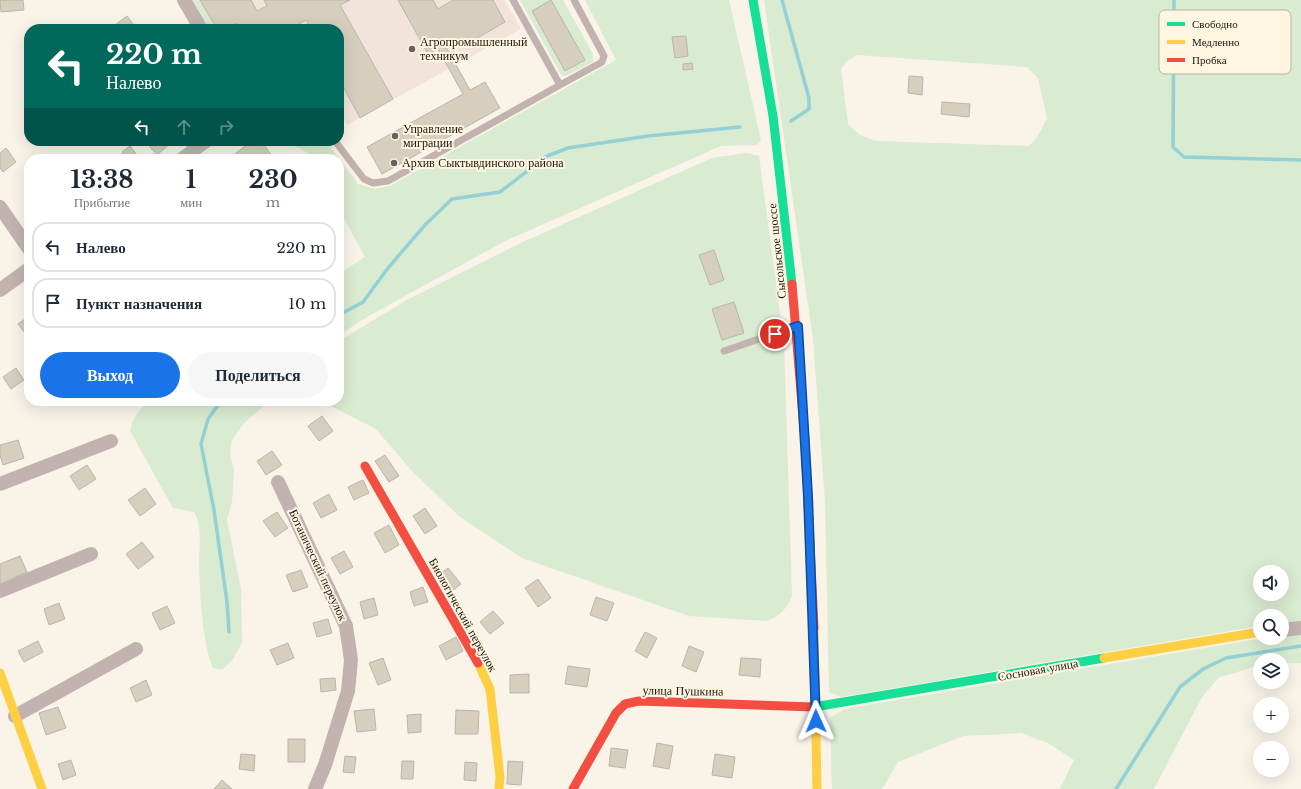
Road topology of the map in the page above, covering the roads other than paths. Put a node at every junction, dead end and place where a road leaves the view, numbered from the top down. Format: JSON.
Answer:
{"nodes":[{"id":1,"x":184,"y":0,"type":"edge"},
{"id":2,"x":513,"y":0,"type":"edge"},
{"id":3,"x":574,"y":0,"type":"edge"},
{"id":4,"x":753,"y":0,"type":"edge"},
{"id":5,"x":198,"y":24,"type":"edge"},
{"id":6,"x":560,"y":85,"type":"junction"},
{"id":7,"x":199,"y":146,"type":"edge"},
{"id":8,"x":339,"y":146,"type":"edge"},
{"id":9,"x":189,"y":154,"type":"edge"},
{"id":10,"x":0,"y":207,"type":"edge"},
{"id":11,"x":24,"y":242,"type":"edge"},
{"id":12,"x":24,"y":273,"type":"edge"},
{"id":13,"x":0,"y":290,"type":"edge"},
{"id":14,"x":798,"y":326,"type":"junction"},
{"id":15,"x":724,"y":351,"type":"dead end"},
{"id":16,"x":111,"y":441,"type":"dead end"},
{"id":17,"x":365,"y":466,"type":"dead end"},
{"id":18,"x":278,"y":482,"type":"dead end"},
{"id":19,"x":0,"y":484,"type":"edge"},
{"id":20,"x":91,"y":554,"type":"dead end"},
{"id":21,"x":0,"y":591,"type":"edge"},
{"id":22,"x":1301,"y":628,"type":"edge"},
{"id":23,"x":1289,"y":629,"type":"edge"},
{"id":24,"x":1253,"y":633,"type":"edge"},
{"id":25,"x":136,"y":649,"type":"dead end"},
{"id":26,"x":0,"y":674,"type":"edge"},
{"id":27,"x":816,"y":707,"type":"junction"},
{"id":28,"x":15,"y":716,"type":"junction"},
{"id":29,"x":42,"y":789,"type":"edge"},
{"id":30,"x":315,"y":789,"type":"edge"},
{"id":31,"x":499,"y":789,"type":"edge"},
{"id":32,"x":573,"y":789,"type":"edge"},
{"id":33,"x":817,"y":789,"type":"edge"}],
"edges":[{"from":1,"to":5,"type":"street"},
{"from":2,"to":6,"type":"lane"},
{"from":3,"to":6,"type":"lane"},
{"from":4,"to":14,"type":"main road","name":"Сысольское шоссе"},
{"from":6,"to":8,"type":"lane"},
{"from":7,"to":9,"type":"street"},
{"from":10,"to":11,"type":"street"},
{"from":12,"to":13,"type":"street"},
{"from":14,"to":15,"type":"lane"},
{"from":14,"to":27,"type":"main road","name":"Сысольское шоссе"},
{"from":16,"to":19,"type":"street"},
{"from":17,"to":31,"type":"main road","name":"Биологический переулок"},
{"from":18,"to":30,"type":"street","name":"Ботанический переулок"},
{"from":20,"to":21,"type":"street"},
{"from":22,"to":23,"type":"street"},
{"from":24,"to":27,"type":"main road","name":"Сосновая улица"},
{"from":25,"to":28,"type":"street"},
{"from":26,"to":28,"type":"main road"},
{"from":27,"to":32,"type":"main road","name":"улица Пушкина"},
{"from":27,"to":33,"type":"main road","name":"Сысольское шоссе"},
{"from":28,"to":29,"type":"main road"}]}
